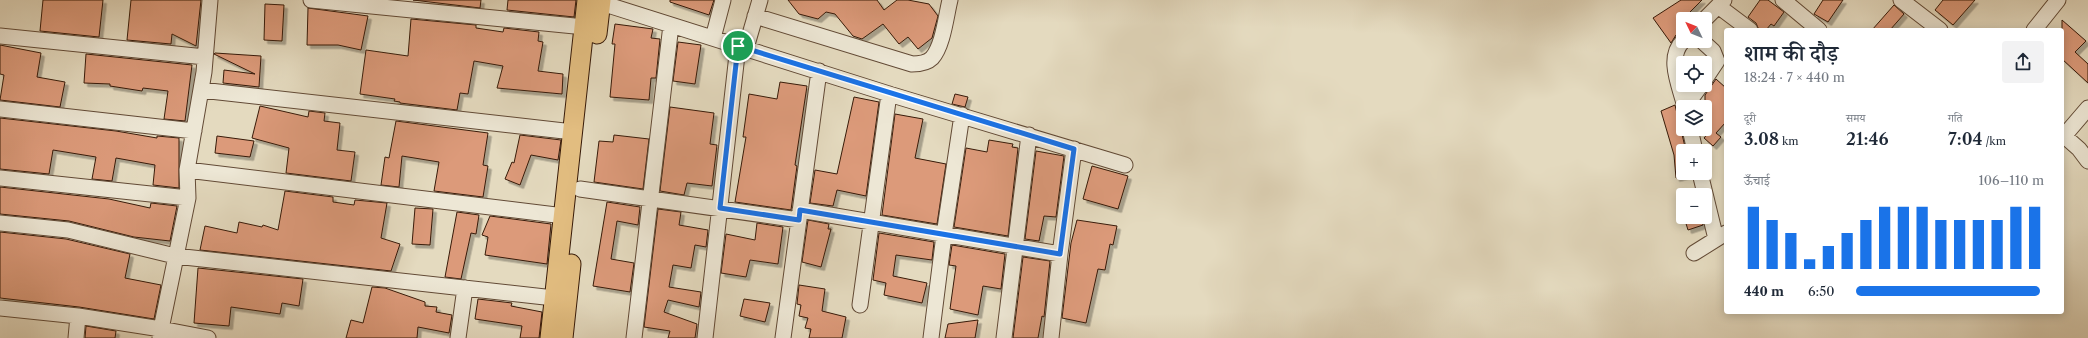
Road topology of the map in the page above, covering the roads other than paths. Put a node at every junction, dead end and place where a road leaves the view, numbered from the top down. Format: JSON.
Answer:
{"nodes":[{"id":1,"x":210,"y":0,"type":"edge"},
{"id":2,"x":311,"y":0,"type":"edge"},
{"id":3,"x":723,"y":0,"type":"edge"},
{"id":4,"x":760,"y":0,"type":"edge"},
{"id":5,"x":950,"y":0,"type":"edge"},
{"id":6,"x":1783,"y":0,"type":"edge"},
{"id":7,"x":1901,"y":0,"type":"edge"},
{"id":8,"x":2058,"y":0,"type":"edge"},
{"id":9,"x":595,"y":1,"type":"edge"},
{"id":10,"x":1721,"y":3,"type":"edge"},
{"id":11,"x":1712,"y":12,"type":"edge"},
{"id":12,"x":755,"y":16,"type":"junction"},
{"id":13,"x":671,"y":25,"type":"junction"},
{"id":14,"x":585,"y":27,"type":"junction"},
{"id":15,"x":1748,"y":28,"type":"edge"},
{"id":16,"x":1817,"y":28,"type":"edge"},
{"id":17,"x":1937,"y":28,"type":"edge"},
{"id":18,"x":2036,"y":28,"type":"edge"},
{"id":19,"x":0,"y":36,"type":"edge"},
{"id":20,"x":713,"y":38,"type":"junction"},
{"id":21,"x":742,"y":47,"type":"junction"},
{"id":22,"x":1678,"y":48,"type":"edge"},
{"id":23,"x":1710,"y":48,"type":"edge"},
{"id":24,"x":205,"y":57,"type":"junction"},
{"id":25,"x":1712,"y":68,"type":"edge"},
{"id":26,"x":819,"y":70,"type":"junction"},
{"id":27,"x":200,"y":90,"type":"junction"},
{"id":28,"x":889,"y":94,"type":"junction"},
{"id":29,"x":1683,"y":100,"type":"edge"},
{"id":30,"x":2088,"y":108,"type":"edge"},
{"id":31,"x":0,"y":109,"type":"edge"},
{"id":32,"x":962,"y":115,"type":"junction"},
{"id":33,"x":194,"y":130,"type":"junction"},
{"id":34,"x":573,"y":132,"type":"junction"},
{"id":35,"x":2064,"y":134,"type":"edge"},
{"id":36,"x":1029,"y":136,"type":"junction"},
{"id":37,"x":2064,"y":136,"type":"edge"},
{"id":38,"x":1074,"y":149,"type":"junction"},
{"id":39,"x":2088,"y":161,"type":"edge"},
{"id":40,"x":1125,"y":165,"type":"dead end"},
{"id":41,"x":187,"y":170,"type":"junction"},
{"id":42,"x":0,"y":178,"type":"edge"},
{"id":43,"x":1702,"y":180,"type":"edge"},
{"id":44,"x":580,"y":189,"type":"junction"},
{"id":45,"x":188,"y":198,"type":"junction"},
{"id":46,"x":650,"y":199,"type":"junction"},
{"id":47,"x":720,"y":208,"type":"junction"},
{"id":48,"x":799,"y":215,"type":"junction"},
{"id":49,"x":564,"y":216,"type":"junction"},
{"id":50,"x":870,"y":222,"type":"junction"},
{"id":51,"x":0,"y":223,"type":"edge"},
{"id":52,"x":944,"y":235,"type":"junction"},
{"id":53,"x":1721,"y":236,"type":"edge"},
{"id":54,"x":1014,"y":246,"type":"junction"},
{"id":55,"x":1694,"y":253,"type":"dead end"},
{"id":56,"x":1060,"y":254,"type":"junction"},
{"id":57,"x":175,"y":256,"type":"junction"},
{"id":58,"x":465,"y":288,"type":"junction"},
{"id":59,"x":554,"y":298,"type":"junction"},
{"id":60,"x":860,"y":305,"type":"dead end"},
{"id":61,"x":0,"y":308,"type":"edge"},
{"id":62,"x":78,"y":316,"type":"junction"},
{"id":63,"x":161,"y":333,"type":"edge"},
{"id":64,"x":76,"y":338,"type":"edge"},
{"id":65,"x":208,"y":338,"type":"edge"},
{"id":66,"x":458,"y":338,"type":"edge"},
{"id":67,"x":550,"y":338,"type":"edge"},
{"id":68,"x":563,"y":338,"type":"edge"},
{"id":69,"x":634,"y":338,"type":"edge"},
{"id":70,"x":705,"y":338,"type":"edge"},
{"id":71,"x":783,"y":338,"type":"edge"},
{"id":72,"x":931,"y":338,"type":"edge"},
{"id":73,"x":1004,"y":338,"type":"edge"},
{"id":74,"x":1051,"y":338,"type":"edge"}],
"edges":[{"from":1,"to":24,"type":"street"},
{"from":2,"to":14,"type":"street"},
{"from":3,"to":20,"type":"street"},
{"from":4,"to":12,"type":"street"},
{"from":5,"to":12,"type":"street"},
{"from":6,"to":16,"type":"street"},
{"from":7,"to":17,"type":"street"},
{"from":8,"to":18,"type":"street"},
{"from":9,"to":13,"type":"street"},
{"from":9,"to":14,"type":"main road"},
{"from":9,"to":44,"type":"main road"},
{"from":10,"to":11,"type":"street"},
{"from":10,"to":15,"type":"street"},
{"from":12,"to":21,"type":"street"},
{"from":13,"to":20,"type":"street"},
{"from":13,"to":46,"type":"street"},
{"from":14,"to":34,"type":"main road"},
{"from":19,"to":24,"type":"street"},
{"from":20,"to":21,"type":"street"},
{"from":21,"to":26,"type":"street"},
{"from":21,"to":47,"type":"street"},
{"from":22,"to":29,"type":"street"},
{"from":23,"to":25,"type":"street"},
{"from":24,"to":27,"type":"street"},
{"from":26,"to":28,"type":"street"},
{"from":26,"to":48,"type":"street"},
{"from":27,"to":33,"type":"street"},
{"from":27,"to":34,"type":"street"},
{"from":28,"to":32,"type":"street"},
{"from":28,"to":50,"type":"street"},
{"from":30,"to":35,"type":"street"},
{"from":31,"to":33,"type":"street"},
{"from":32,"to":36,"type":"street"},
{"from":32,"to":52,"type":"street"},
{"from":33,"to":41,"type":"street"},
{"from":34,"to":49,"type":"main road"},
{"from":36,"to":38,"type":"street"},
{"from":36,"to":54,"type":"street"},
{"from":37,"to":39,"type":"street"},
{"from":38,"to":40,"type":"street"},
{"from":38,"to":56,"type":"street"},
{"from":41,"to":45,"type":"street"},
{"from":41,"to":49,"type":"street"},
{"from":42,"to":45,"type":"street"},
{"from":43,"to":53,"type":"street"},
{"from":44,"to":46,"type":"street"},
{"from":44,"to":68,"type":"main road"},
{"from":45,"to":57,"type":"street"},
{"from":46,"to":47,"type":"street"},
{"from":46,"to":69,"type":"street"},
{"from":47,"to":48,"type":"street"},
{"from":47,"to":70,"type":"street"},
{"from":48,"to":50,"type":"street"},
{"from":48,"to":71,"type":"street"},
{"from":49,"to":59,"type":"main road"},
{"from":50,"to":52,"type":"street"},
{"from":50,"to":60,"type":"street"},
{"from":51,"to":57,"type":"street"},
{"from":52,"to":54,"type":"street"},
{"from":52,"to":72,"type":"street"},
{"from":53,"to":55,"type":"street"},
{"from":54,"to":56,"type":"street"},
{"from":54,"to":73,"type":"street"},
{"from":56,"to":74,"type":"street"},
{"from":57,"to":58,"type":"street"},
{"from":57,"to":63,"type":"street"},
{"from":58,"to":59,"type":"street"},
{"from":58,"to":66,"type":"street"},
{"from":59,"to":67,"type":"main road"},
{"from":61,"to":62,"type":"street"},
{"from":62,"to":63,"type":"street"},
{"from":62,"to":64,"type":"street"},
{"from":63,"to":65,"type":"street"}]}
